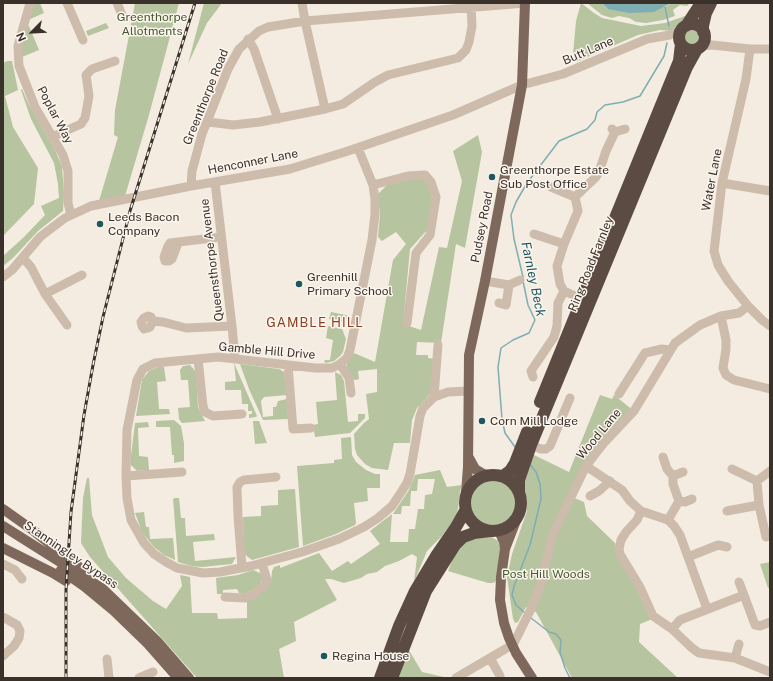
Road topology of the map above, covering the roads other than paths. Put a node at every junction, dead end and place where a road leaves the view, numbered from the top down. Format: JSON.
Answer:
{"nodes":[{"id":1,"x":30,"y":3,"type":"edge"},
{"id":2,"x":67,"y":3,"type":"edge"},
{"id":3,"x":117,"y":3,"type":"edge"},
{"id":4,"x":302,"y":3,"type":"edge"},
{"id":5,"x":525,"y":3,"type":"edge"},
{"id":6,"x":701,"y":3,"type":"edge"},
{"id":7,"x":711,"y":3,"type":"edge"},
{"id":8,"x":471,"y":7,"type":"junction"},
{"id":9,"x":122,"y":15,"type":"dead end"},
{"id":10,"x":304,"y":20,"type":"junction"},
{"id":11,"x":682,"y":36,"type":"junction"},
{"id":12,"x":248,"y":39,"type":"junction"},
{"id":13,"x":83,"y":40,"type":"dead end"},
{"id":14,"x":703,"y":42,"type":"junction"},
{"id":15,"x":770,"y":49,"type":"edge"},
{"id":16,"x":750,"y":50,"type":"junction"},
{"id":17,"x":115,"y":61,"type":"dead end"},
{"id":18,"x":522,"y":85,"type":"junction"},
{"id":19,"x":325,"y":109,"type":"junction"},
{"id":20,"x":278,"y":120,"type":"junction"},
{"id":21,"x":208,"y":122,"type":"junction"},
{"id":22,"x":625,"y":129,"type":"dead end"},
{"id":23,"x":52,"y":137,"type":"junction"},
{"id":24,"x":358,"y":148,"type":"junction"},
{"id":25,"x":215,"y":182,"type":"junction"},
{"id":26,"x":722,"y":183,"type":"junction"},
{"id":27,"x":373,"y":185,"type":"junction"},
{"id":28,"x":191,"y":186,"type":"junction"},
{"id":29,"x":551,"y":187,"type":"dead end"},
{"id":30,"x":770,"y":191,"type":"edge"},
{"id":31,"x":575,"y":197,"type":"junction"},
{"id":32,"x":71,"y":215,"type":"junction"},
{"id":33,"x":534,"y":234,"type":"dead end"},
{"id":34,"x":221,"y":237,"type":"junction"},
{"id":35,"x":176,"y":243,"type":"dead end"},
{"id":36,"x":564,"y":244,"type":"junction"},
{"id":37,"x":23,"y":258,"type":"junction"},
{"id":38,"x":82,"y":275,"type":"dead end"},
{"id":39,"x":3,"y":277,"type":"edge"},
{"id":40,"x":520,"y":280,"type":"dead end"},
{"id":41,"x":485,"y":281,"type":"junction"},
{"id":42,"x":509,"y":285,"type":"junction"},
{"id":43,"x":564,"y":291,"type":"junction"},
{"id":44,"x":45,"y":294,"type":"junction"},
{"id":45,"x":582,"y":299,"type":"junction"},
{"id":46,"x":506,"y":305,"type":"dead end"},
{"id":47,"x":748,"y":306,"type":"junction"},
{"id":48,"x":721,"y":316,"type":"junction"},
{"id":49,"x":152,"y":321,"type":"dead end"},
{"id":50,"x":407,"y":323,"type":"dead end"},
{"id":51,"x":67,"y":325,"type":"dead end"},
{"id":52,"x":232,"y":326,"type":"junction"},
{"id":53,"x":770,"y":326,"type":"edge"},
{"id":54,"x":438,"y":345,"type":"dead end"},
{"id":55,"x":670,"y":350,"type":"junction"},
{"id":56,"x":234,"y":358,"type":"junction"},
{"id":57,"x":198,"y":359,"type":"junction"},
{"id":58,"x":340,"y":364,"type":"junction"},
{"id":59,"x":288,"y":365,"type":"junction"},
{"id":60,"x":529,"y":372,"type":"dead end"},
{"id":61,"x":770,"y":389,"type":"edge"},
{"id":62,"x":468,"y":391,"type":"junction"},
{"id":63,"x":351,"y":393,"type":"dead end"},
{"id":64,"x":619,"y":394,"type":"dead end"},
{"id":65,"x":434,"y":397,"type":"junction"},
{"id":66,"x":570,"y":398,"type":"dead end"},
{"id":67,"x":242,"y":414,"type":"dead end"},
{"id":68,"x":311,"y":428,"type":"dead end"},
{"id":69,"x":533,"y":430,"type":"junction"},
{"id":70,"x":527,"y":448,"type":"junction"},
{"id":71,"x":468,"y":456,"type":"junction"},
{"id":72,"x":663,"y":457,"type":"dead end"},
{"id":73,"x":586,"y":466,"type":"junction"},
{"id":74,"x":518,"y":467,"type":"junction"},
{"id":75,"x":732,"y":469,"type":"dead end"},
{"id":76,"x":770,"y":471,"type":"edge"},
{"id":77,"x":182,"y":472,"type":"dead end"},
{"id":78,"x":683,"y":472,"type":"dead end"},
{"id":79,"x":126,"y":476,"type":"junction"},
{"id":80,"x":276,"y":476,"type":"dead end"},
{"id":81,"x":487,"y":476,"type":"junction"},
{"id":82,"x":503,"y":476,"type":"junction"},
{"id":83,"x":673,"y":476,"type":"junction"},
{"id":84,"x":610,"y":481,"type":"junction"},
{"id":85,"x":757,"y":482,"type":"junction"},
{"id":86,"x":466,"y":493,"type":"junction"},
{"id":87,"x":519,"y":493,"type":"junction"},
{"id":88,"x":590,"y":496,"type":"dead end"},
{"id":89,"x":692,"y":499,"type":"dead end"},
{"id":90,"x":679,"y":501,"type":"junction"},
{"id":91,"x":759,"y":505,"type":"junction"},
{"id":92,"x":3,"y":509,"type":"edge"},
{"id":93,"x":465,"y":511,"type":"junction"},
{"id":94,"x":640,"y":511,"type":"junction"},
{"id":95,"x":727,"y":511,"type":"dead end"},
{"id":96,"x":517,"y":518,"type":"junction"},
{"id":97,"x":668,"y":520,"type":"junction"},
{"id":98,"x":3,"y":526,"type":"edge"},
{"id":99,"x":494,"y":531,"type":"junction"},
{"id":100,"x":3,"y":534,"type":"edge"},
{"id":101,"x":765,"y":538,"type":"edge"},
{"id":102,"x":720,"y":544,"type":"dead end"},
{"id":103,"x":3,"y":548,"type":"edge"},
{"id":104,"x":505,"y":549,"type":"junction"},
{"id":105,"x":688,"y":557,"type":"junction"},
{"id":106,"x":262,"y":563,"type":"junction"},
{"id":107,"x":3,"y":564,"type":"edge"},
{"id":108,"x":242,"y":567,"type":"junction"},
{"id":109,"x":22,"y":579,"type":"dead end"},
{"id":110,"x":739,"y":582,"type":"dead end"},
{"id":111,"x":103,"y":589,"type":"junction"},
{"id":112,"x":744,"y":595,"type":"junction"},
{"id":113,"x":225,"y":597,"type":"dead end"},
{"id":114,"x":707,"y":609,"type":"junction"},
{"id":115,"x":114,"y":611,"type":"junction"},
{"id":116,"x":3,"y":617,"type":"edge"},
{"id":117,"x":524,"y":621,"type":"junction"},
{"id":118,"x":770,"y":622,"type":"edge"},
{"id":119,"x":504,"y":623,"type":"junction"},
{"id":120,"x":672,"y":629,"type":"junction"},
{"id":121,"x":739,"y":644,"type":"dead end"},
{"id":122,"x":512,"y":645,"type":"junction"},
{"id":123,"x":3,"y":656,"type":"edge"},
{"id":124,"x":490,"y":658,"type":"junction"},
{"id":125,"x":735,"y":658,"type":"junction"},
{"id":126,"x":107,"y":659,"type":"dead end"},
{"id":127,"x":153,"y":672,"type":"dead end"},
{"id":128,"x":770,"y":672,"type":"edge"},
{"id":129,"x":500,"y":676,"type":"dead end"},
{"id":130,"x":109,"y":678,"type":"edge"},
{"id":131,"x":140,"y":678,"type":"edge"},
{"id":132,"x":178,"y":678,"type":"edge"},
{"id":133,"x":189,"y":678,"type":"edge"},
{"id":134,"x":380,"y":678,"type":"edge"},
{"id":135,"x":392,"y":678,"type":"edge"},
{"id":136,"x":456,"y":678,"type":"edge"},
{"id":137,"x":532,"y":678,"type":"edge"}],
"edges":[{"from":1,"to":23,"type":"street","name":"Poplar Way"},
{"from":2,"to":13,"type":"street"},
{"from":3,"to":9,"type":"street"},
{"from":4,"to":10,"type":"street"},
{"from":5,"to":8,"type":"street","name":"Greenthorpe Road"},
{"from":5,"to":18,"type":"main road","name":"Pudsey Road"},
{"from":6,"to":11,"type":"highway","name":"Ring Road Farnley"},
{"from":7,"to":14,"type":"highway","name":"Ring Road Farnley"},
{"from":8,"to":10,"type":"street","name":"Greenthorpe Road"},
{"from":8,"to":19,"type":"street"},
{"from":10,"to":12,"type":"street","name":"Greenthorpe Road"},
{"from":10,"to":19,"type":"street"},
{"from":11,"to":14,"type":"highway"},
{"from":11,"to":14,"type":"highway"},
{"from":11,"to":18,"type":"street","name":"Butt Lane"},
{"from":11,"to":45,"type":"highway","name":"Ring Road Farnley"},
{"from":12,"to":20,"type":"street"},
{"from":12,"to":21,"type":"street","name":"Greenthorpe Road"},
{"from":14,"to":16,"type":"street"},
{"from":14,"to":69,"type":"highway","name":"Ring Road Farnley"},
{"from":15,"to":16,"type":"street"},
{"from":16,"to":26,"type":"street","name":"Water Lane"},
{"from":17,"to":23,"type":"street"},
{"from":18,"to":24,"type":"street","name":"Henconner Lane"},
{"from":18,"to":41,"type":"main road","name":"Pudsey Road"},
{"from":19,"to":20,"type":"street"},
{"from":20,"to":21,"type":"street"},
{"from":21,"to":28,"type":"street","name":"Greenthorpe Road"},
{"from":22,"to":31,"type":"street"},
{"from":23,"to":32,"type":"street","name":"Poplar Way"},
{"from":24,"to":25,"type":"street","name":"Henconner Lane"},
{"from":24,"to":27,"type":"street"},
{"from":25,"to":28,"type":"street","name":"Henconner Lane"},
{"from":25,"to":34,"type":"street","name":"Queensthorpe Avenue"},
{"from":26,"to":30,"type":"street"},
{"from":26,"to":47,"type":"street","name":"Water Lane"},
{"from":27,"to":50,"type":"street"},
{"from":27,"to":58,"type":"street"},
{"from":28,"to":32,"type":"street","name":"Henconner Lane"},
{"from":29,"to":31,"type":"street"},
{"from":31,"to":36,"type":"street"},
{"from":32,"to":37,"type":"street","name":"Henconner Lane"},
{"from":33,"to":36,"type":"street"},
{"from":34,"to":35,"type":"street"},
{"from":34,"to":52,"type":"street","name":"Queensthorpe Avenue"},
{"from":36,"to":43,"type":"street"},
{"from":37,"to":39,"type":"street","name":"Henconner Lane"},
{"from":37,"to":44,"type":"street"},
{"from":38,"to":44,"type":"street"},
{"from":40,"to":42,"type":"street"},
{"from":41,"to":42,"type":"street"},
{"from":41,"to":62,"type":"main road","name":"Pudsey Road"},
{"from":42,"to":46,"type":"street"},
{"from":43,"to":45,"type":"street"},
{"from":43,"to":60,"type":"street"},
{"from":44,"to":51,"type":"street"},
{"from":45,"to":69,"type":"highway","name":"Ring Road Farnley"},
{"from":47,"to":48,"type":"street","name":"Wood Lane"},
{"from":47,"to":53,"type":"street","name":"Water Lane"},
{"from":48,"to":55,"type":"street","name":"Wood Lane"},
{"from":48,"to":61,"type":"street"},
{"from":49,"to":52,"type":"street"},
{"from":52,"to":56,"type":"street","name":"Queensthorpe Avenue"},
{"from":54,"to":65,"type":"street"},
{"from":55,"to":64,"type":"street"},
{"from":55,"to":73,"type":"street","name":"Wood Lane"},
{"from":56,"to":57,"type":"street","name":"Gamble Hill Drive"},
{"from":56,"to":59,"type":"street","name":"Gamble Hill Drive"},
{"from":57,"to":67,"type":"street"},
{"from":57,"to":79,"type":"street","name":"Gamble Hill Drive"},
{"from":58,"to":59,"type":"street","name":"Gamble Hill Drive"},
{"from":58,"to":63,"type":"street"},
{"from":59,"to":68,"type":"street"},
{"from":62,"to":65,"type":"street"},
{"from":62,"to":71,"type":"main road","name":"Pudsey Road"},
{"from":65,"to":106,"type":"street","name":"Gamble Hill Drive"},
{"from":66,"to":70,"type":"street"},
{"from":69,"to":70,"type":"highway","name":"Ring Road Farnley"},
{"from":70,"to":74,"type":"highway","name":"Ring Road Farnley"},
{"from":71,"to":81,"type":"main road"},
{"from":71,"to":86,"type":"main road","name":"Pudsey Road"},
{"from":72,"to":83,"type":"street"},
{"from":73,"to":84,"type":"street"},
{"from":73,"to":117,"type":"street","name":"Wood Lane"},
{"from":74,"to":82,"type":"highway","name":"Ring Road Farnley"},
{"from":74,"to":87,"type":"highway","name":"Ring Road Farnley"},
{"from":75,"to":85,"type":"street"},
{"from":76,"to":85,"type":"street"},
{"from":77,"to":79,"type":"street"},
{"from":78,"to":83,"type":"street"},
{"from":79,"to":108,"type":"street","name":"Gamble Hill Drive"},
{"from":80,"to":108,"type":"street"},
{"from":81,"to":82,"type":"highway"},
{"from":81,"to":86,"type":"highway"},
{"from":82,"to":87,"type":"highway"},
{"from":83,"to":90,"type":"street"},
{"from":84,"to":88,"type":"street"},
{"from":84,"to":94,"type":"street"},
{"from":85,"to":91,"type":"street"},
{"from":86,"to":93,"type":"highway"},
{"from":87,"to":96,"type":"highway"},
{"from":89,"to":90,"type":"street"},
{"from":90,"to":97,"type":"street"},
{"from":91,"to":95,"type":"street"},
{"from":91,"to":101,"type":"street"},
{"from":92,"to":111,"type":"main road"},
{"from":93,"to":99,"type":"highway"},
{"from":93,"to":134,"type":"highway"},
{"from":94,"to":97,"type":"street"},
{"from":94,"to":120,"type":"street"},
{"from":96,"to":99,"type":"highway"},
{"from":96,"to":104,"type":"main road"},
{"from":97,"to":105,"type":"street"},
{"from":98,"to":111,"type":"main road","name":"Stanningley Bypass"},
{"from":99,"to":104,"type":"main road"},
{"from":99,"to":135,"type":"highway"},
{"from":100,"to":115,"type":"main road","name":"Stanningley Bypass"},
{"from":102,"to":105,"type":"street"},
{"from":103,"to":115,"type":"main road"},
{"from":104,"to":119,"type":"main road"},
{"from":105,"to":114,"type":"street"},
{"from":106,"to":108,"type":"street","name":"Gamble Hill Drive"},
{"from":106,"to":113,"type":"street"},
{"from":107,"to":109,"type":"street"},
{"from":110,"to":112,"type":"street"},
{"from":111,"to":133,"type":"main road","name":"Stanningley Bypass"},
{"from":112,"to":114,"type":"street"},
{"from":112,"to":118,"type":"street"},
{"from":114,"to":120,"type":"street"},
{"from":115,"to":132,"type":"main road","name":"Stanningley Bypass"},
{"from":116,"to":123,"type":"street"},
{"from":117,"to":119,"type":"street"},
{"from":117,"to":122,"type":"street","name":"Wood Lane"},
{"from":119,"to":122,"type":"main road"},
{"from":120,"to":125,"type":"street"},
{"from":121,"to":125,"type":"street"},
{"from":122,"to":124,"type":"street"},
{"from":122,"to":137,"type":"main road"},
{"from":124,"to":129,"type":"street"},
{"from":124,"to":136,"type":"street"},
{"from":125,"to":128,"type":"street"},
{"from":126,"to":130,"type":"street"},
{"from":127,"to":131,"type":"street"}]}
